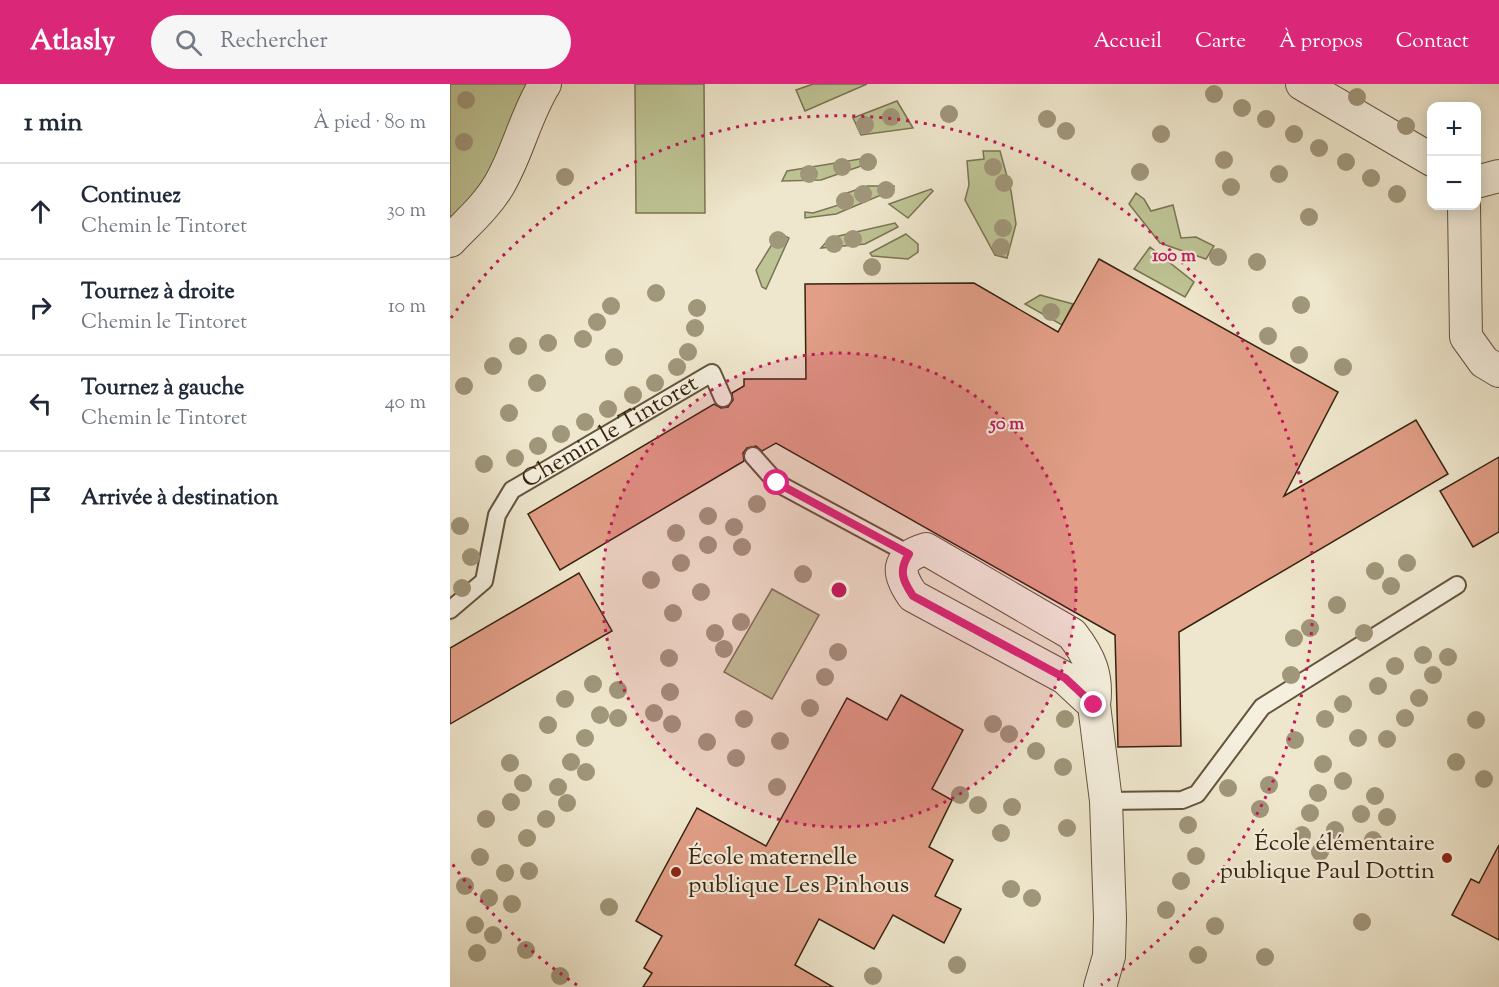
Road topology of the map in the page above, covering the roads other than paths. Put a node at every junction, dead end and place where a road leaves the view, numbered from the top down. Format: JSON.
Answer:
{"nodes":[{"id":1,"x":545,"y":84,"type":"edge"},
{"id":2,"x":1302,"y":84,"type":"edge"},
{"id":3,"x":1427,"y":158,"type":"edge"},
{"id":4,"x":1499,"y":176,"type":"edge"},
{"id":5,"x":1481,"y":181,"type":"edge"},
{"id":6,"x":1464,"y":210,"type":"edge"},
{"id":7,"x":450,"y":241,"type":"edge"},
{"id":8,"x":1499,"y":371,"type":"edge"},
{"id":9,"x":723,"y":398,"type":"dead end"},
{"id":10,"x":753,"y":456,"type":"dead end"},
{"id":11,"x":909,"y":554,"type":"junction"},
{"id":12,"x":1457,"y":585,"type":"dead end"},
{"id":13,"x":450,"y":610,"type":"edge"},
{"id":14,"x":1094,"y":705,"type":"junction"},
{"id":15,"x":1106,"y":801,"type":"junction"},
{"id":16,"x":1100,"y":987,"type":"edge"}],
"edges":[{"from":1,"to":7,"type":"street"},
{"from":2,"to":3,"type":"street"},
{"from":4,"to":5,"type":"street"},
{"from":6,"to":8,"type":"street"},
{"from":9,"to":13,"type":"lane","name":"Chemin le Tintoret"},
{"from":10,"to":11,"type":"lane"},
{"from":11,"to":14,"type":"street"},
{"from":11,"to":14,"type":"street"},
{"from":12,"to":15,"type":"lane"},
{"from":14,"to":15,"type":"street"},
{"from":15,"to":16,"type":"street"}]}
